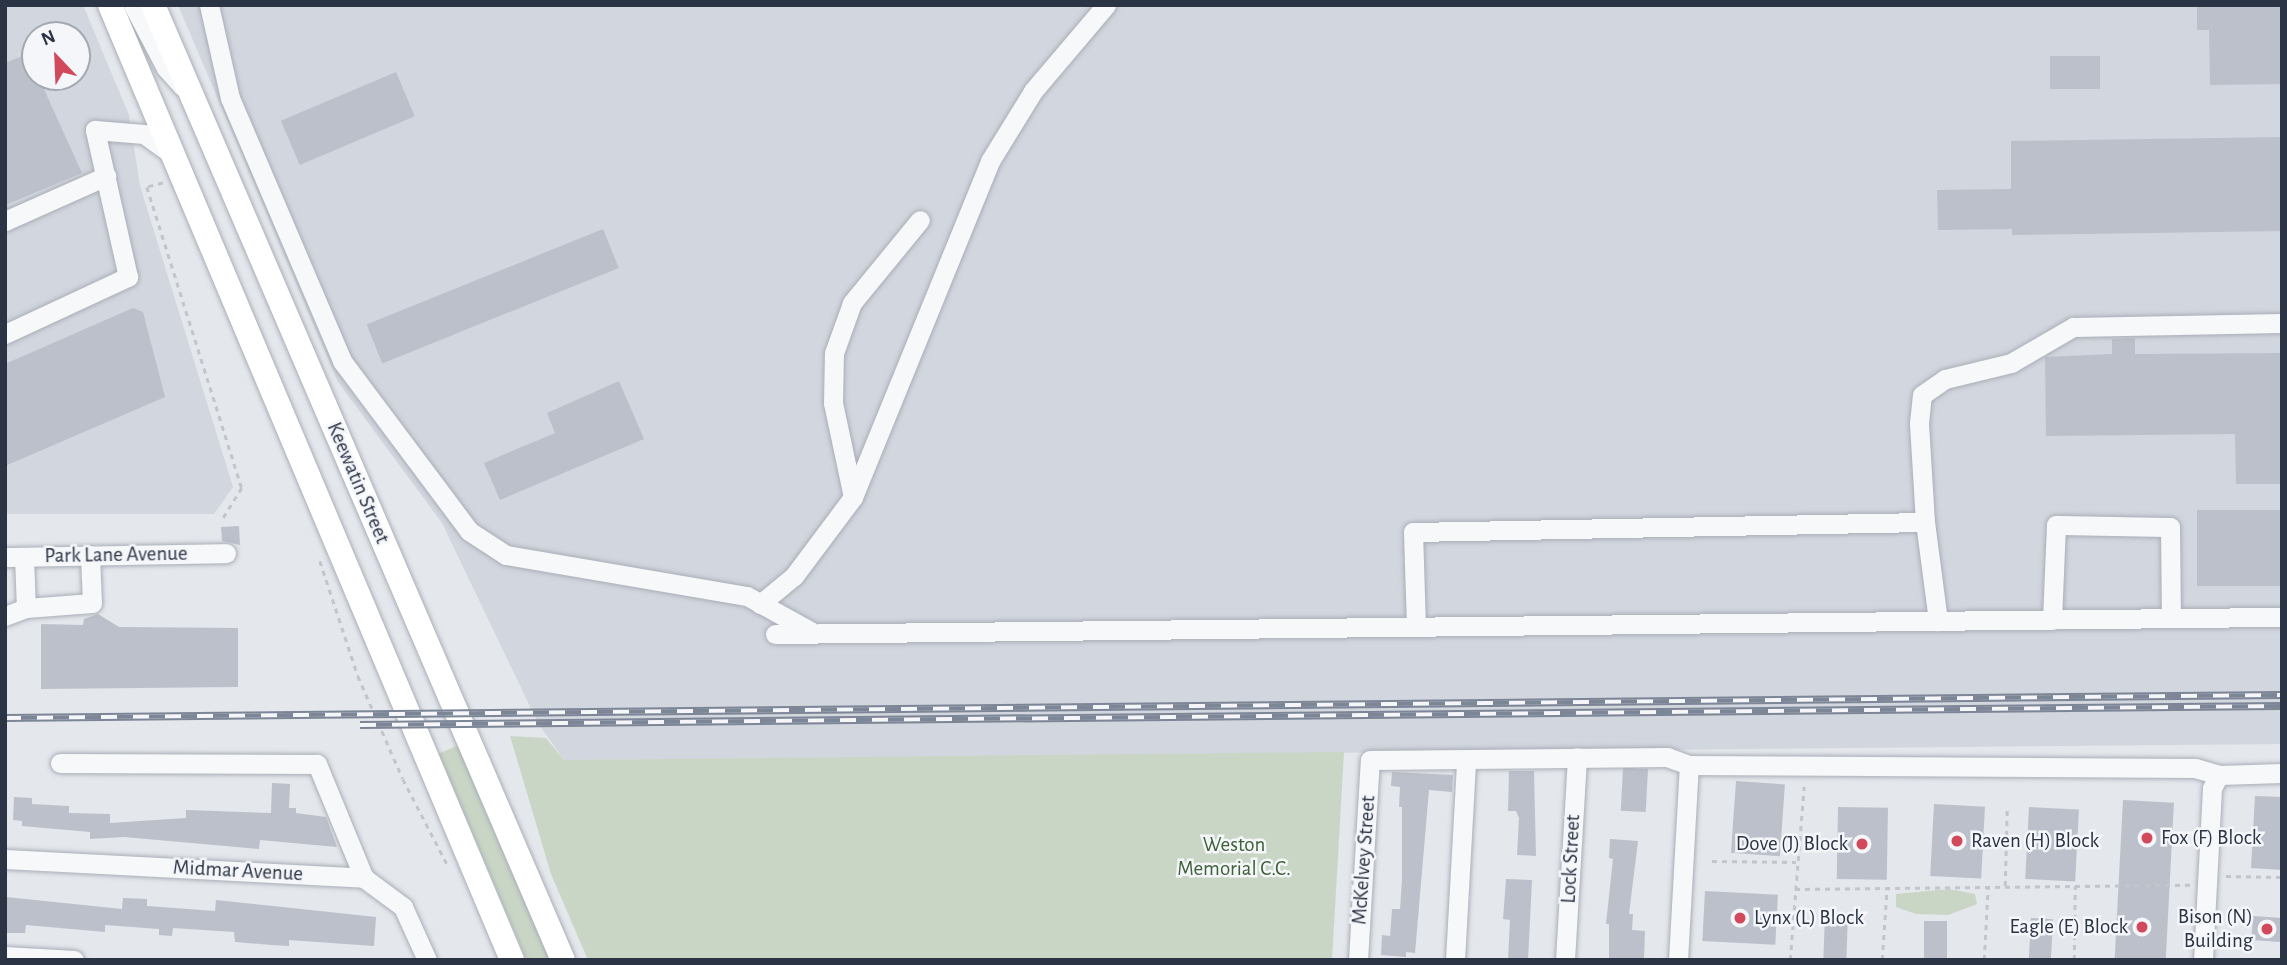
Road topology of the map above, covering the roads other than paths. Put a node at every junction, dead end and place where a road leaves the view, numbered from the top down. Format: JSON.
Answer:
{"nodes":[{"id":1,"x":110,"y":5,"type":"edge"},
{"id":2,"x":133,"y":5,"type":"edge"},
{"id":3,"x":153,"y":5,"type":"edge"},
{"id":4,"x":209,"y":5,"type":"edge"},
{"id":5,"x":1105,"y":5,"type":"edge"},
{"id":6,"x":195,"y":102,"type":"junction"},
{"id":7,"x":173,"y":155,"type":"junction"},
{"id":8,"x":106,"y":176,"type":"junction"},
{"id":9,"x":920,"y":220,"type":"dead end"},
{"id":10,"x":5,"y":221,"type":"edge"},
{"id":11,"x":2282,"y":323,"type":"edge"},
{"id":12,"x":5,"y":334,"type":"edge"},
{"id":13,"x":853,"y":497,"type":"junction"},
{"id":14,"x":1925,"y":522,"type":"junction"},
{"id":15,"x":226,"y":553,"type":"dead end"},
{"id":16,"x":90,"y":555,"type":"junction"},
{"id":17,"x":15,"y":557,"type":"edge"},
{"id":18,"x":760,"y":604,"type":"junction"},
{"id":19,"x":26,"y":608,"type":"junction"},
{"id":20,"x":5,"y":616,"type":"edge"},
{"id":21,"x":2282,"y":617,"type":"edge"},
{"id":22,"x":2171,"y":618,"type":"junction"},
{"id":23,"x":2052,"y":620,"type":"junction"},
{"id":24,"x":1938,"y":621,"type":"junction"},
{"id":25,"x":1416,"y":627,"type":"junction"},
{"id":26,"x":775,"y":634,"type":"dead end"},
{"id":27,"x":817,"y":634,"type":"junction"},
{"id":28,"x":1577,"y":757,"type":"junction"},
{"id":29,"x":1466,"y":761,"type":"junction"},
{"id":30,"x":60,"y":762,"type":"dead end"},
{"id":31,"x":1689,"y":765,"type":"junction"},
{"id":32,"x":2282,"y":773,"type":"edge"},
{"id":33,"x":2219,"y":775,"type":"junction"},
{"id":34,"x":5,"y":859,"type":"edge"},
{"id":35,"x":364,"y":878,"type":"junction"},
{"id":36,"x":5,"y":956,"type":"edge"},
{"id":37,"x":74,"y":960,"type":"edge"},
{"id":38,"x":427,"y":960,"type":"edge"},
{"id":39,"x":512,"y":960,"type":"edge"},
{"id":40,"x":563,"y":960,"type":"edge"},
{"id":41,"x":1358,"y":960,"type":"edge"},
{"id":42,"x":1455,"y":960,"type":"edge"},
{"id":43,"x":1565,"y":960,"type":"edge"},
{"id":44,"x":1678,"y":960,"type":"edge"},
{"id":45,"x":2203,"y":960,"type":"edge"}],
"edges":[{"from":1,"to":7,"type":"main road","name":"Keewatin Street"},
{"from":2,"to":6,"type":"street"},
{"from":3,"to":6,"type":"main road","name":"Keewatin Street"},
{"from":4,"to":18,"type":"street"},
{"from":5,"to":13,"type":"street"},
{"from":6,"to":40,"type":"main road","name":"Keewatin Street"},
{"from":7,"to":8,"type":"street"},
{"from":7,"to":39,"type":"main road","name":"Keewatin Street"},
{"from":8,"to":10,"type":"street"},
{"from":8,"to":12,"type":"street"},
{"from":9,"to":13,"type":"street"},
{"from":11,"to":14,"type":"street"},
{"from":13,"to":18,"type":"street"},
{"from":14,"to":24,"type":"street"},
{"from":14,"to":25,"type":"street"},
{"from":15,"to":16,"type":"street","name":"Park Lane Avenue"},
{"from":16,"to":17,"type":"street","name":"Park Lane Avenue"},
{"from":16,"to":19,"type":"street"},
{"from":17,"to":19,"type":"street"},
{"from":18,"to":27,"type":"street"},
{"from":19,"to":20,"type":"street"},
{"from":21,"to":22,"type":"street"},
{"from":22,"to":23,"type":"street"},
{"from":22,"to":23,"type":"street"},
{"from":23,"to":24,"type":"street"},
{"from":24,"to":25,"type":"street"},
{"from":25,"to":27,"type":"street"},
{"from":26,"to":27,"type":"street"},
{"from":28,"to":29,"type":"street"},
{"from":28,"to":31,"type":"street"},
{"from":28,"to":43,"type":"street","name":"Lock Street"},
{"from":29,"to":41,"type":"street","name":"McKelvey Street"},
{"from":29,"to":42,"type":"street"},
{"from":30,"to":35,"type":"street"},
{"from":31,"to":33,"type":"street"},
{"from":31,"to":44,"type":"street"},
{"from":32,"to":33,"type":"street"},
{"from":33,"to":45,"type":"street"},
{"from":34,"to":35,"type":"street","name":"Midmar Avenue"},
{"from":35,"to":38,"type":"street"},
{"from":36,"to":37,"type":"street"}]}
